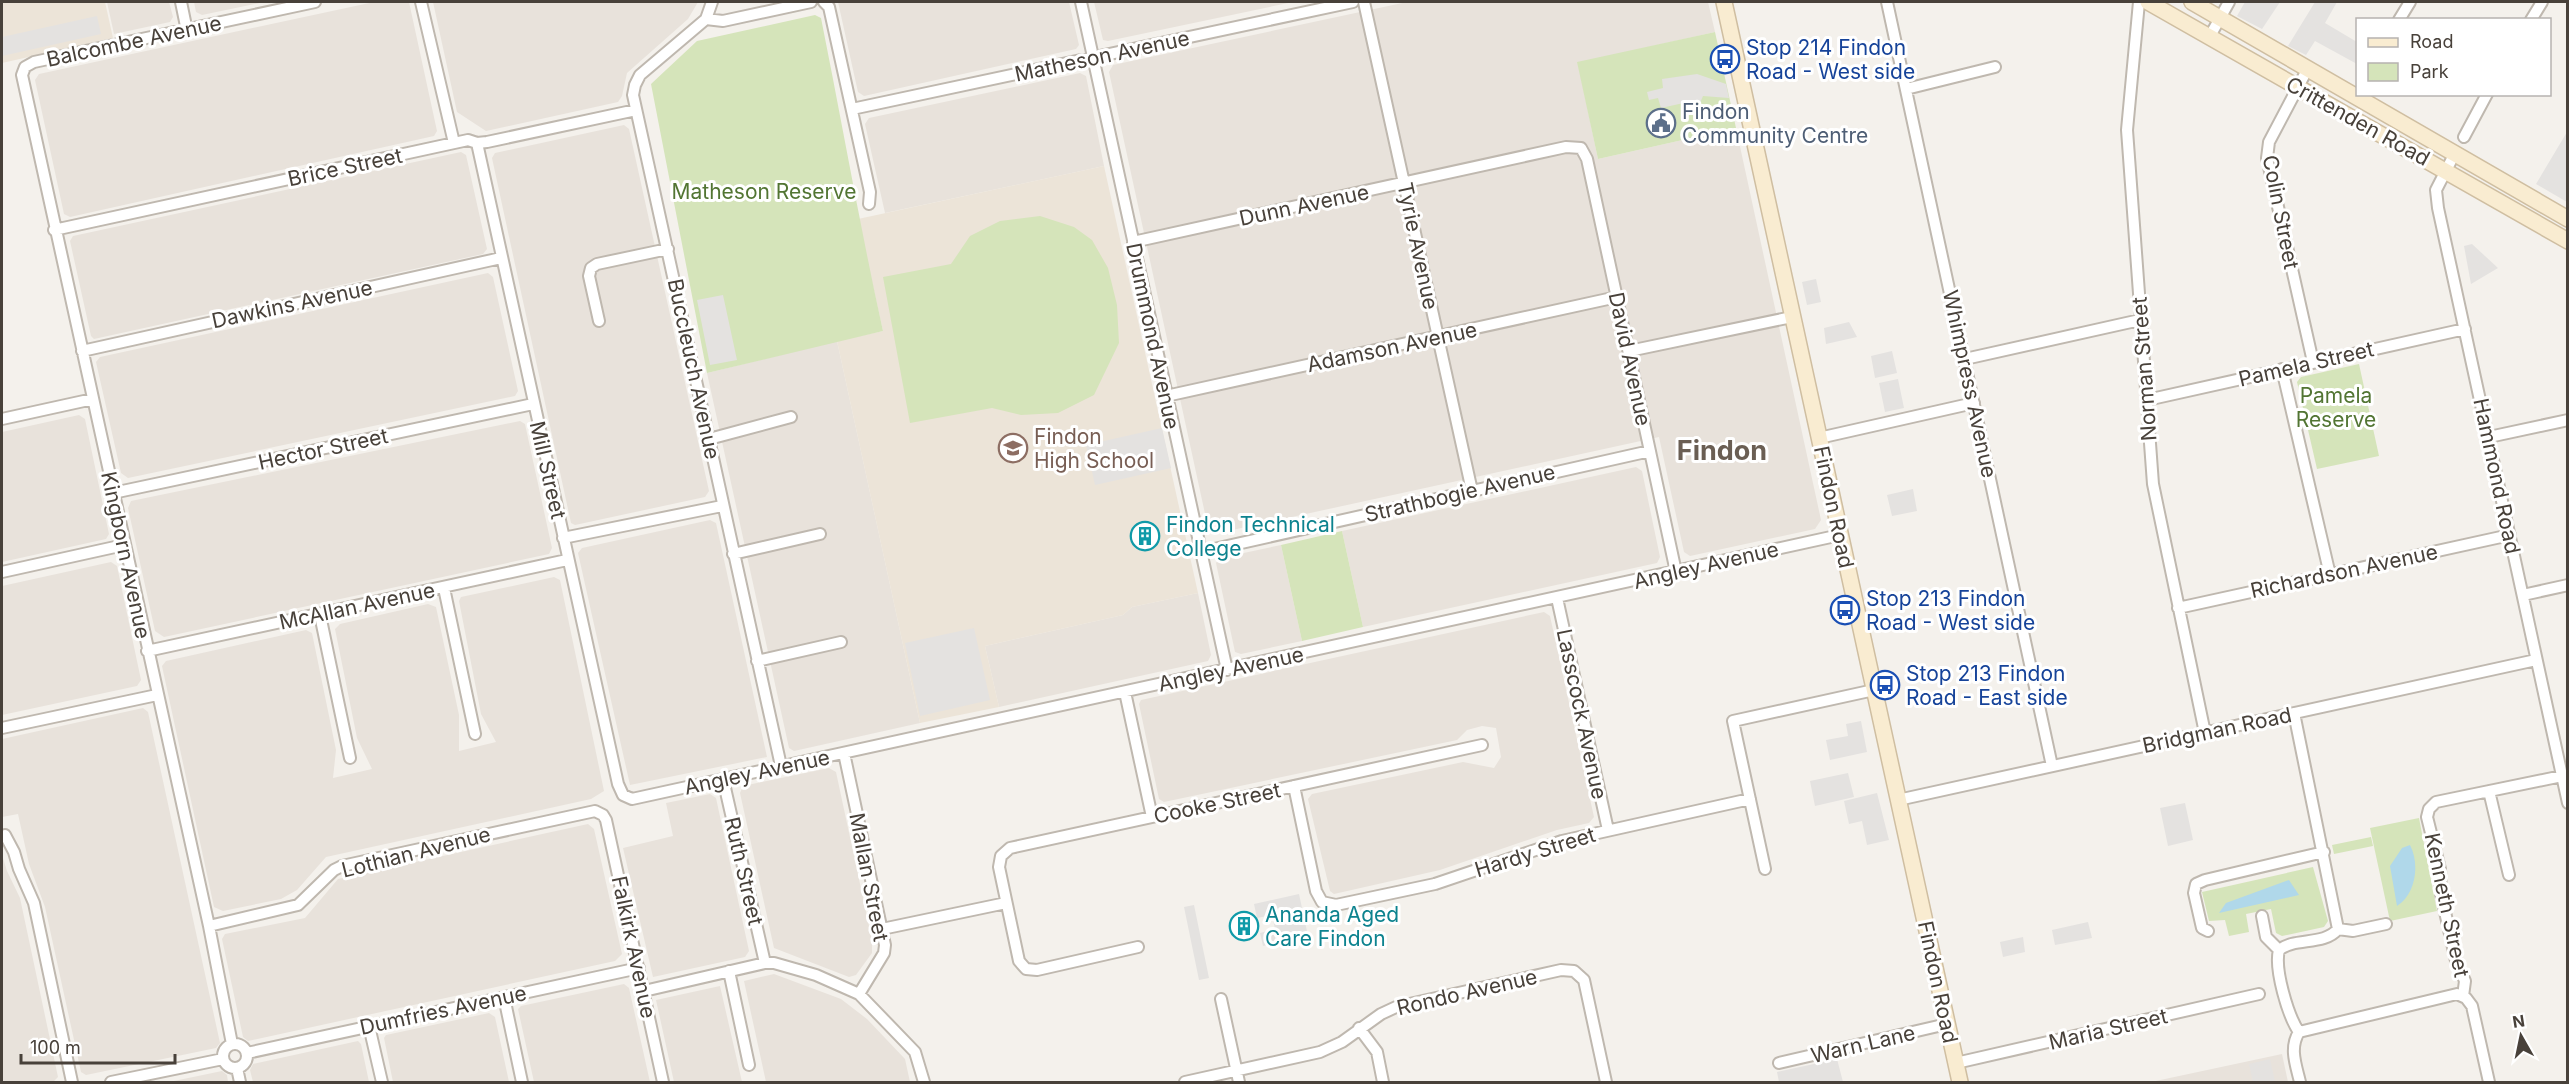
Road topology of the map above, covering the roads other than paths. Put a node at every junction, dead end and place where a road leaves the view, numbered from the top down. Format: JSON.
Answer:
{"nodes":[{"id":1,"x":181,"y":2,"type":"edge"},
{"id":2,"x":315,"y":2,"type":"edge"},
{"id":3,"x":422,"y":2,"type":"edge"},
{"id":4,"x":712,"y":2,"type":"edge"},
{"id":5,"x":811,"y":2,"type":"edge"},
{"id":6,"x":824,"y":2,"type":"edge"},
{"id":7,"x":1082,"y":2,"type":"edge"},
{"id":8,"x":1353,"y":2,"type":"edge"},
{"id":9,"x":1364,"y":2,"type":"edge"},
{"id":10,"x":1724,"y":2,"type":"edge"},
{"id":11,"x":1887,"y":2,"type":"edge"},
{"id":12,"x":2139,"y":2,"type":"edge"},
{"id":13,"x":2148,"y":2,"type":"edge"},
{"id":14,"x":2192,"y":2,"type":"edge"},
{"id":15,"x":2229,"y":2,"type":"edge"},
{"id":16,"x":2410,"y":2,"type":"edge"},
{"id":17,"x":2542,"y":2,"type":"edge"},
{"id":18,"x":2220,"y":18,"type":"junction"},
{"id":19,"x":2400,"y":18,"type":"edge"},
{"id":20,"x":2532,"y":18,"type":"edge"},
{"id":21,"x":706,"y":19,"type":"junction"},
{"id":22,"x":187,"y":31,"type":"junction"},
{"id":23,"x":2210,"y":36,"type":"junction"},
{"id":24,"x":1094,"y":58,"type":"junction"},
{"id":25,"x":25,"y":67,"type":"joint"},
{"id":26,"x":1995,"y":67,"type":"dead end"},
{"id":27,"x":2307,"y":70,"type":"junction"},
{"id":28,"x":2297,"y":88,"type":"junction"},
{"id":29,"x":1906,"y":89,"type":"junction"},
{"id":30,"x":2356,"y":95,"type":"edge"},
{"id":31,"x":2358,"y":96,"type":"edge"},
{"id":32,"x":2486,"y":96,"type":"edge"},
{"id":33,"x":636,"y":110,"type":"junction"},
{"id":34,"x":852,"y":110,"type":"junction"},
{"id":35,"x":2345,"y":114,"type":"junction"},
{"id":36,"x":2464,"y":137,"type":"dead end"},
{"id":37,"x":454,"y":143,"type":"junction"},
{"id":38,"x":477,"y":143,"type":"junction"},
{"id":39,"x":1581,"y":148,"type":"joint"},
{"id":40,"x":2455,"y":153,"type":"junction"},
{"id":41,"x":2445,"y":171,"type":"junction"},
{"id":42,"x":1404,"y":183,"type":"junction"},
{"id":43,"x":868,"y":204,"type":"dead end"},
{"id":44,"x":2568,"y":219,"type":"edge"},
{"id":45,"x":54,"y":230,"type":"junction"},
{"id":46,"x":2568,"y":241,"type":"edge"},
{"id":47,"x":1133,"y":242,"type":"junction"},
{"id":48,"x":668,"y":249,"type":"junction"},
{"id":49,"x":501,"y":258,"type":"junction"},
{"id":50,"x":1617,"y":297,"type":"junction"},
{"id":51,"x":1792,"y":317,"type":"junction"},
{"id":52,"x":2140,"y":320,"type":"junction"},
{"id":53,"x":599,"y":321,"type":"dead end"},
{"id":54,"x":2465,"y":329,"type":"junction"},
{"id":55,"x":1437,"y":337,"type":"junction"},
{"id":56,"x":82,"y":351,"type":"junction"},
{"id":57,"x":1629,"y":351,"type":"junction"},
{"id":58,"x":1965,"y":359,"type":"junction"},
{"id":59,"x":2313,"y":362,"type":"junction"},
{"id":60,"x":2283,"y":369,"type":"junction"},
{"id":61,"x":1166,"y":396,"type":"junction"},
{"id":62,"x":93,"y":399,"type":"junction"},
{"id":63,"x":2147,"y":400,"type":"junction"},
{"id":64,"x":1974,"y":403,"type":"junction"},
{"id":65,"x":533,"y":404,"type":"junction"},
{"id":66,"x":791,"y":417,"type":"dead end"},
{"id":67,"x":2,"y":419,"type":"edge"},
{"id":68,"x":2568,"y":420,"type":"edge"},
{"id":69,"x":2489,"y":437,"type":"junction"},
{"id":70,"x":1819,"y":438,"type":"junction"},
{"id":71,"x":709,"y":439,"type":"junction"},
{"id":72,"x":1650,"y":451,"type":"junction"},
{"id":73,"x":1472,"y":491,"type":"junction"},
{"id":74,"x":113,"y":493,"type":"junction"},
{"id":75,"x":722,"y":506,"type":"junction"},
{"id":76,"x":820,"y":534,"type":"dead end"},
{"id":77,"x":2510,"y":535,"type":"junction"},
{"id":78,"x":1840,"y":536,"type":"junction"},
{"id":79,"x":563,"y":538,"type":"junction"},
{"id":80,"x":124,"y":545,"type":"junction"},
{"id":81,"x":1201,"y":552,"type":"junction"},
{"id":82,"x":733,"y":554,"type":"junction"},
{"id":83,"x":567,"y":560,"type":"junction"},
{"id":84,"x":2,"y":572,"type":"edge"},
{"id":85,"x":1676,"y":572,"type":"junction"},
{"id":86,"x":2330,"y":575,"type":"junction"},
{"id":87,"x":2568,"y":585,"type":"edge"},
{"id":88,"x":444,"y":588,"type":"junction"},
{"id":89,"x":2523,"y":595,"type":"junction"},
{"id":90,"x":1557,"y":598,"type":"junction"},
{"id":91,"x":2178,"y":608,"type":"junction"},
{"id":92,"x":320,"y":615,"type":"junction"},
{"id":93,"x":841,"y":642,"type":"dead end"},
{"id":94,"x":147,"y":651,"type":"junction"},
{"id":95,"x":2536,"y":660,"type":"junction"},
{"id":96,"x":757,"y":661,"type":"junction"},
{"id":97,"x":1227,"y":670,"type":"junction"},
{"id":98,"x":1874,"y":690,"type":"junction"},
{"id":99,"x":1125,"y":692,"type":"junction"},
{"id":100,"x":157,"y":695,"type":"junction"},
{"id":101,"x":2294,"y":713,"type":"junction"},
{"id":102,"x":2,"y":728,"type":"edge"},
{"id":103,"x":2205,"y":733,"type":"junction"},
{"id":104,"x":475,"y":734,"type":"dead end"},
{"id":105,"x":1482,"y":745,"type":"dead end"},
{"id":106,"x":844,"y":753,"type":"junction"},
{"id":107,"x":350,"y":758,"type":"dead end"},
{"id":108,"x":781,"y":766,"type":"junction"},
{"id":109,"x":2052,"y":766,"type":"junction"},
{"id":110,"x":2562,"y":776,"type":"junction"},
{"id":111,"x":723,"y":779,"type":"junction"},
{"id":112,"x":1294,"y":786,"type":"junction"},
{"id":113,"x":2489,"y":791,"type":"junction"},
{"id":114,"x":623,"y":795,"type":"joint"},
{"id":115,"x":1750,"y":799,"type":"junction"},
{"id":116,"x":1898,"y":800,"type":"junction"},
{"id":117,"x":2568,"y":803,"type":"edge"},
{"id":118,"x":600,"y":813,"type":"joint"},
{"id":119,"x":1152,"y":817,"type":"junction"},
{"id":120,"x":1608,"y":830,"type":"junction"},
{"id":121,"x":5,"y":836,"type":"dead end"},
{"id":122,"x":2324,"y":852,"type":"junction"},
{"id":123,"x":1765,"y":869,"type":"dead end"},
{"id":124,"x":2509,"y":875,"type":"dead end"},
{"id":125,"x":1006,"y":903,"type":"junction"},
{"id":126,"x":2262,"y":916,"type":"dead end"},
{"id":127,"x":2386,"y":924,"type":"dead end"},
{"id":128,"x":209,"y":926,"type":"junction"},
{"id":129,"x":882,"y":929,"type":"junction"},
{"id":130,"x":2338,"y":929,"type":"junction"},
{"id":131,"x":2208,"y":931,"type":"dead end"},
{"id":132,"x":1138,"y":947,"type":"dead end"},
{"id":133,"x":2278,"y":950,"type":"junction"},
{"id":134,"x":765,"y":963,"type":"junction"},
{"id":135,"x":639,"y":968,"type":"junction"},
{"id":136,"x":729,"y":971,"type":"junction"},
{"id":137,"x":644,"y":991,"type":"junction"},
{"id":138,"x":859,"y":994,"type":"junction"},
{"id":139,"x":2259,"y":994,"type":"dead end"},
{"id":140,"x":2463,"y":996,"type":"junction"},
{"id":141,"x":504,"y":997,"type":"junction"},
{"id":142,"x":1221,"y":999,"type":"dead end"},
{"id":143,"x":1947,"y":1024,"type":"junction"},
{"id":144,"x":369,"y":1026,"type":"junction"},
{"id":145,"x":1359,"y":1028,"type":"junction"},
{"id":146,"x":2299,"y":1032,"type":"junction"},
{"id":147,"x":232,"y":1044,"type":"junction"},
{"id":148,"x":247,"y":1053,"type":"junction"},
{"id":149,"x":223,"y":1059,"type":"junction"},
{"id":150,"x":1779,"y":1063,"type":"dead end"},
{"id":151,"x":1956,"y":1063,"type":"junction"},
{"id":152,"x":749,"y":1065,"type":"dead end"},
{"id":153,"x":237,"y":1068,"type":"junction"},
{"id":154,"x":1238,"y":1077,"type":"edge"},
{"id":155,"x":72,"y":1083,"type":"edge"},
{"id":156,"x":111,"y":1083,"type":"edge"},
{"id":157,"x":240,"y":1083,"type":"edge"},
{"id":158,"x":382,"y":1083,"type":"edge"},
{"id":159,"x":522,"y":1083,"type":"edge"},
{"id":160,"x":663,"y":1083,"type":"edge"},
{"id":161,"x":924,"y":1083,"type":"edge"},
{"id":162,"x":1185,"y":1083,"type":"edge"},
{"id":163,"x":1383,"y":1083,"type":"edge"},
{"id":164,"x":1606,"y":1083,"type":"edge"},
{"id":165,"x":1960,"y":1083,"type":"edge"},
{"id":166,"x":2300,"y":1083,"type":"edge"},
{"id":167,"x":2489,"y":1083,"type":"edge"}],
"edges":[{"from":1,"to":22,"type":"street"},
{"from":2,"to":22,"type":"street","name":"Balcombe Avenue"},
{"from":3,"to":37,"type":"street"},
{"from":4,"to":21,"type":"street"},
{"from":5,"to":21,"type":"street"},
{"from":6,"to":34,"type":"street"},
{"from":7,"to":24,"type":"street","name":"Drummond Avenue"},
{"from":8,"to":24,"type":"street","name":"Matheson Avenue"},
{"from":9,"to":42,"type":"street","name":"Tyrie Avenue"},
{"from":10,"to":51,"type":"main road","name":"Findon Road"},
{"from":11,"to":29,"type":"street","name":"Whimpress Avenue"},
{"from":12,"to":52,"type":"street","name":"Norman Street"},
{"from":13,"to":23,"type":"main road","name":"Crittenden Road"},
{"from":14,"to":18,"type":"main road","name":"Crittenden Road"},
{"from":15,"to":18,"type":"street"},
{"from":16,"to":19,"type":"street"},
{"from":17,"to":20,"type":"street"},
{"from":18,"to":23,"type":"street"},
{"from":18,"to":27,"type":"main road","name":"Crittenden Road"},
{"from":21,"to":33,"type":"street","name":"Buccleuch Avenue"},
{"from":22,"to":25,"type":"street","name":"Balcombe Avenue"},
{"from":23,"to":28,"type":"main road","name":"Crittenden Road"},
{"from":24,"to":34,"type":"street","name":"Matheson Avenue"},
{"from":24,"to":47,"type":"street","name":"Drummond Avenue"},
{"from":25,"to":45,"type":"street","name":"Kingborn Avenue"},
{"from":26,"to":29,"type":"street"},
{"from":27,"to":28,"type":"street","name":"Colin Street"},
{"from":27,"to":30,"type":"main road","name":"Crittenden Road"},
{"from":28,"to":35,"type":"main road","name":"Crittenden Road"},
{"from":28,"to":59,"type":"street","name":"Colin Street"},
{"from":29,"to":58,"type":"street","name":"Whimpress Avenue"},
{"from":30,"to":35,"type":"street"},
{"from":31,"to":40,"type":"main road","name":"Crittenden Road"},
{"from":32,"to":36,"type":"street"},
{"from":33,"to":38,"type":"street","name":"Brice Street"},
{"from":33,"to":48,"type":"street","name":"Buccleuch Avenue"},
{"from":34,"to":43,"type":"street"},
{"from":35,"to":41,"type":"main road","name":"Crittenden Road"},
{"from":37,"to":38,"type":"street","name":"Brice Street"},
{"from":37,"to":45,"type":"street","name":"Brice Street"},
{"from":38,"to":49,"type":"street","name":"Mill Street"},
{"from":39,"to":42,"type":"street","name":"Dunn Avenue"},
{"from":39,"to":50,"type":"street","name":"David Avenue"},
{"from":40,"to":41,"type":"street","name":"Hammond Road"},
{"from":40,"to":44,"type":"main road","name":"Crittenden Road"},
{"from":41,"to":46,"type":"main road","name":"Crittenden Road"},
{"from":41,"to":54,"type":"street","name":"Hammond Road"},
{"from":42,"to":47,"type":"street","name":"Dunn Avenue"},
{"from":42,"to":55,"type":"street","name":"Tyrie Avenue"},
{"from":45,"to":56,"type":"street","name":"Kingborn Avenue"},
{"from":47,"to":61,"type":"street","name":"Drummond Avenue"},
{"from":48,"to":53,"type":"street"},
{"from":48,"to":71,"type":"street","name":"Buccleuch Avenue"},
{"from":49,"to":56,"type":"street","name":"Dawkins Avenue"},
{"from":49,"to":65,"type":"street","name":"Mill Street"},
{"from":50,"to":55,"type":"street","name":"Adamson Avenue"},
{"from":50,"to":57,"type":"street","name":"David Avenue"},
{"from":51,"to":57,"type":"street"},
{"from":51,"to":70,"type":"main road","name":"Findon Road"},
{"from":52,"to":58,"type":"street"},
{"from":52,"to":63,"type":"street","name":"Norman Street"},
{"from":54,"to":59,"type":"street","name":"Pamela Street"},
{"from":54,"to":69,"type":"street","name":"Hammond Road"},
{"from":55,"to":61,"type":"street","name":"Adamson Avenue"},
{"from":55,"to":73,"type":"street","name":"Tyrie Avenue"},
{"from":56,"to":62,"type":"street","name":"Kingborn Avenue"},
{"from":57,"to":72,"type":"street","name":"David Avenue"},
{"from":58,"to":64,"type":"street","name":"Whimpress Avenue"},
{"from":59,"to":60,"type":"street","name":"Pamela Street"},
{"from":60,"to":63,"type":"street","name":"Pamela Street"},
{"from":60,"to":86,"type":"street"},
{"from":61,"to":81,"type":"street","name":"Drummond Avenue"},
{"from":62,"to":67,"type":"street"},
{"from":62,"to":74,"type":"street","name":"Kingborn Avenue"},
{"from":63,"to":91,"type":"street","name":"Norman Street"},
{"from":64,"to":70,"type":"street"},
{"from":64,"to":109,"type":"street","name":"Whimpress Avenue"},
{"from":65,"to":74,"type":"street","name":"Hector Street"},
{"from":65,"to":79,"type":"street","name":"Mill Street"},
{"from":66,"to":71,"type":"street"},
{"from":68,"to":69,"type":"street"},
{"from":69,"to":77,"type":"street","name":"Hammond Road"},
{"from":70,"to":78,"type":"main road","name":"Findon Road"},
{"from":71,"to":75,"type":"street","name":"Buccleuch Avenue"},
{"from":72,"to":73,"type":"street","name":"Strathbogie Avenue"},
{"from":72,"to":85,"type":"street","name":"David Avenue"},
{"from":73,"to":81,"type":"street","name":"Strathbogie Avenue"},
{"from":74,"to":80,"type":"street","name":"Kingborn Avenue"},
{"from":75,"to":79,"type":"street"},
{"from":75,"to":82,"type":"street","name":"Buccleuch Avenue"},
{"from":76,"to":82,"type":"street"},
{"from":77,"to":86,"type":"street","name":"Richardson Avenue"},
{"from":77,"to":89,"type":"street","name":"Hammond Road"},
{"from":78,"to":85,"type":"street","name":"Angley Avenue"},
{"from":78,"to":98,"type":"main road","name":"Findon Road"},
{"from":79,"to":83,"type":"street","name":"Mill Street"},
{"from":80,"to":84,"type":"street"},
{"from":80,"to":94,"type":"street","name":"Kingborn Avenue"},
{"from":81,"to":97,"type":"street","name":"Drummond Avenue"},
{"from":82,"to":96,"type":"street","name":"Buccleuch Avenue"},
{"from":83,"to":88,"type":"street","name":"McAllan Avenue"},
{"from":83,"to":114,"type":"street","name":"Mill Street"},
{"from":85,"to":90,"type":"street","name":"Angley Avenue"},
{"from":86,"to":91,"type":"street","name":"Richardson Avenue"},
{"from":87,"to":89,"type":"street"},
{"from":88,"to":92,"type":"street","name":"McAllan Avenue"},
{"from":88,"to":104,"type":"street"},
{"from":89,"to":95,"type":"street","name":"Hammond Road"},
{"from":90,"to":97,"type":"street","name":"Angley Avenue"},
{"from":90,"to":120,"type":"street","name":"Lasscock Avenue"},
{"from":91,"to":103,"type":"street","name":"Norman Street"},
{"from":92,"to":94,"type":"street","name":"McAllan Avenue"},
{"from":92,"to":107,"type":"street"},
{"from":93,"to":96,"type":"street"},
{"from":94,"to":100,"type":"street","name":"Kingborn Avenue"},
{"from":95,"to":101,"type":"street","name":"Bridgman Road"},
{"from":95,"to":110,"type":"street","name":"Hammond Road"},
{"from":96,"to":108,"type":"street","name":"Buccleuch Avenue"},
{"from":97,"to":99,"type":"street","name":"Angley Avenue"},
{"from":98,"to":115,"type":"street"},
{"from":98,"to":116,"type":"main road","name":"Findon Road"},
{"from":99,"to":106,"type":"street","name":"Angley Avenue"},
{"from":99,"to":119,"type":"street"},
{"from":100,"to":102,"type":"street"},
{"from":100,"to":128,"type":"street","name":"Kingborn Avenue"},
{"from":101,"to":103,"type":"street","name":"Bridgman Road"},
{"from":101,"to":122,"type":"street"},
{"from":103,"to":109,"type":"street","name":"Bridgman Road"},
{"from":105,"to":112,"type":"street","name":"Cooke Street"},
{"from":106,"to":108,"type":"street","name":"Angley Avenue"},
{"from":106,"to":129,"type":"street","name":"Mallan Street"},
{"from":108,"to":111,"type":"street","name":"Angley Avenue"},
{"from":109,"to":116,"type":"street","name":"Bridgman Road"},
{"from":110,"to":113,"type":"street","name":"Kenneth Street"},
{"from":110,"to":117,"type":"street","name":"Hammond Road"},
{"from":111,"to":114,"type":"street","name":"Angley Avenue"},
{"from":111,"to":134,"type":"street","name":"Ruth Street"},
{"from":112,"to":119,"type":"street","name":"Cooke Street"},
{"from":112,"to":120,"type":"street","name":"Hardy Street"},
{"from":113,"to":124,"type":"street"},
{"from":113,"to":140,"type":"street","name":"Kenneth Street"},
{"from":115,"to":120,"type":"street","name":"Hardy Street"},
{"from":115,"to":123,"type":"street"},
{"from":116,"to":143,"type":"main road","name":"Findon Road"},
{"from":118,"to":128,"type":"street","name":"Lothian Avenue"},
{"from":118,"to":135,"type":"street","name":"Falkirk Avenue"},
{"from":119,"to":125,"type":"street","name":"Cooke Street"},
{"from":121,"to":155,"type":"street"},
{"from":122,"to":130,"type":"street"},
{"from":122,"to":131,"type":"street"},
{"from":125,"to":129,"type":"street"},
{"from":125,"to":132,"type":"street","name":"Cooke Street"},
{"from":126,"to":133,"type":"street"},
{"from":127,"to":130,"type":"street"},
{"from":128,"to":147,"type":"street","name":"Kingborn Avenue"},
{"from":129,"to":138,"type":"street","name":"Mallan Street"},
{"from":130,"to":133,"type":"street"},
{"from":133,"to":146,"type":"street"},
{"from":134,"to":136,"type":"street"},
{"from":134,"to":138,"type":"street"},
{"from":135,"to":137,"type":"street","name":"Falkirk Avenue"},
{"from":135,"to":141,"type":"street","name":"Dumfries Avenue"},
{"from":136,"to":137,"type":"street"},
{"from":136,"to":152,"type":"street"},
{"from":137,"to":160,"type":"street","name":"Falkirk Avenue"},
{"from":138,"to":161,"type":"street"},
{"from":139,"to":151,"type":"street","name":"Maria Street"},
{"from":140,"to":146,"type":"street"},
{"from":140,"to":167,"type":"street","name":"Kenneth Street"},
{"from":141,"to":144,"type":"street","name":"Dumfries Avenue"},
{"from":141,"to":159,"type":"street"},
{"from":142,"to":154,"type":"street"},
{"from":143,"to":150,"type":"street","name":"Warn Lane"},
{"from":143,"to":151,"type":"main road","name":"Findon Road"},
{"from":144,"to":148,"type":"street","name":"Dumfries Avenue"},
{"from":144,"to":158,"type":"street"},
{"from":145,"to":154,"type":"street","name":"Rondo Avenue"},
{"from":145,"to":163,"type":"street"},
{"from":145,"to":164,"type":"street","name":"Rondo Avenue"},
{"from":146,"to":166,"type":"street"},
{"from":147,"to":148,"type":"street"},
{"from":147,"to":149,"type":"street"},
{"from":148,"to":153,"type":"street"},
{"from":149,"to":153,"type":"street"},
{"from":149,"to":156,"type":"street"},
{"from":151,"to":165,"type":"main road","name":"Findon Road"},
{"from":153,"to":157,"type":"street"},
{"from":154,"to":162,"type":"street","name":"Rondo Avenue"}]}
